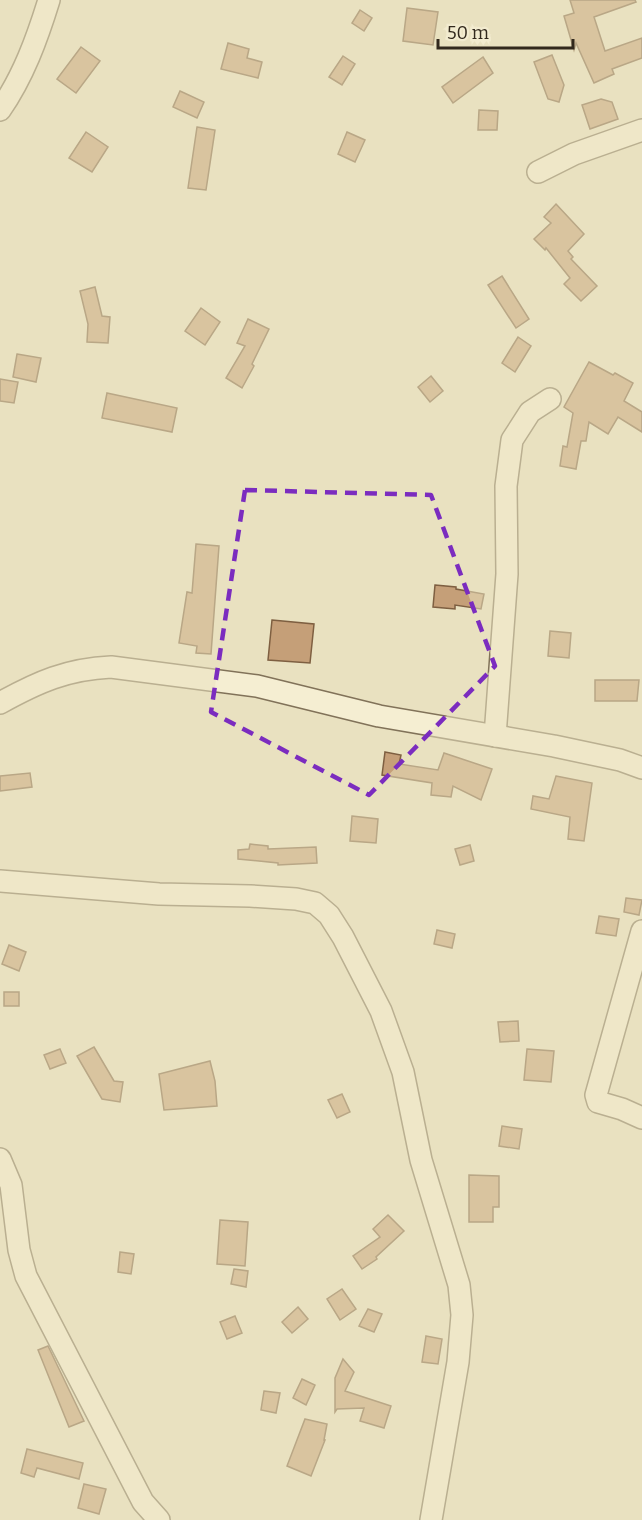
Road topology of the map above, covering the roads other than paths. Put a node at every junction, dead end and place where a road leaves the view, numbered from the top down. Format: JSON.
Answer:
{"nodes":[{"id":1,"x":49,"y":0,"type":"edge"},
{"id":2,"x":0,"y":110,"type":"edge"},
{"id":3,"x":642,"y":129,"type":"edge"},
{"id":4,"x":538,"y":172,"type":"dead end"},
{"id":5,"x":550,"y":399,"type":"dead end"},
{"id":6,"x":0,"y":703,"type":"edge"},
{"id":7,"x":495,"y":736,"type":"junction"},
{"id":8,"x":642,"y":768,"type":"edge"},
{"id":9,"x":0,"y":881,"type":"edge"},
{"id":10,"x":642,"y":931,"type":"edge"},
{"id":11,"x":642,"y":1118,"type":"edge"},
{"id":12,"x":0,"y":1159,"type":"edge"},
{"id":13,"x":159,"y":1520,"type":"edge"},
{"id":14,"x":431,"y":1520,"type":"edge"}],
"edges":[{"from":1,"to":2,"type":"street"},
{"from":3,"to":4,"type":"street"},
{"from":5,"to":7,"type":"street"},
{"from":6,"to":7,"type":"street"},
{"from":7,"to":8,"type":"street"},
{"from":9,"to":14,"type":"street"},
{"from":10,"to":11,"type":"street"},
{"from":12,"to":13,"type":"street"}]}
